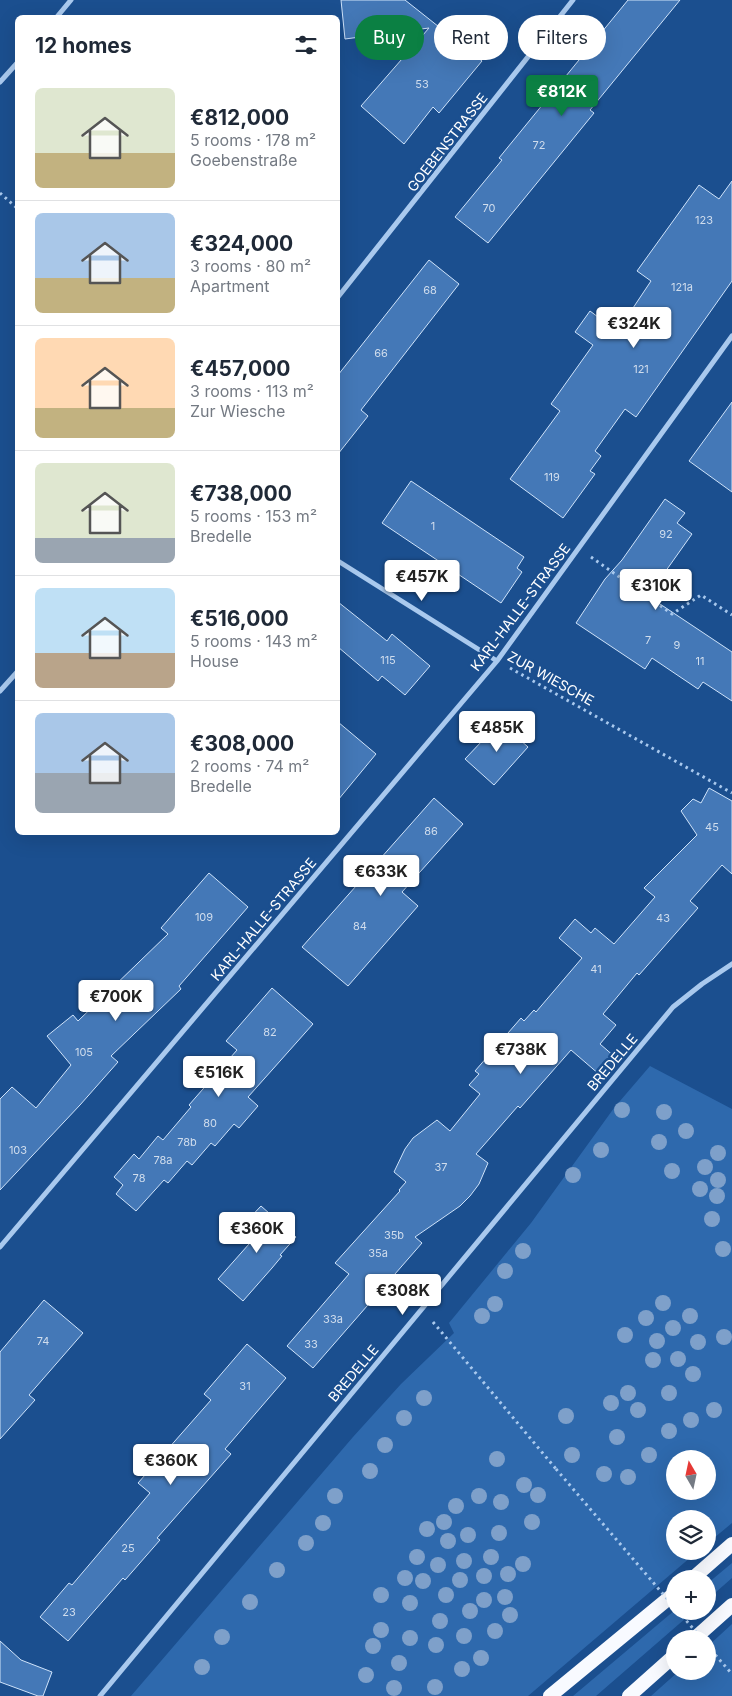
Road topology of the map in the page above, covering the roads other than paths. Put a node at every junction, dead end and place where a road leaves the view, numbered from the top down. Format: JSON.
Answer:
{"nodes":[{"id":1,"x":71,"y":0,"type":"edge"},
{"id":2,"x":574,"y":0,"type":"edge"},
{"id":3,"x":58,"y":15,"type":"edge"},
{"id":4,"x":15,"y":65,"type":"edge"},
{"id":5,"x":0,"y":82,"type":"edge"},
{"id":6,"x":340,"y":294,"type":"edge"},
{"id":7,"x":732,"y":336,"type":"edge"},
{"id":8,"x":340,"y":562,"type":"edge"},
{"id":9,"x":497,"y":661,"type":"junction"},
{"id":10,"x":15,"y":674,"type":"edge"},
{"id":11,"x":0,"y":691,"type":"edge"},
{"id":12,"x":732,"y":964,"type":"edge"},
{"id":13,"x":0,"y":1247,"type":"edge"},
{"id":14,"x":732,"y":1544,"type":"edge"},
{"id":15,"x":702,"y":1570,"type":"edge"},
{"id":16,"x":666,"y":1600,"type":"edge"},
{"id":17,"x":732,"y":1605,"type":"edge"},
{"id":18,"x":704,"y":1630,"type":"edge"},
{"id":19,"x":666,"y":1663,"type":"edge"},
{"id":20,"x":100,"y":1696,"type":"edge"},
{"id":21,"x":550,"y":1696,"type":"edge"},
{"id":22,"x":629,"y":1696,"type":"edge"}],
"edges":[{"from":1,"to":3,"type":"street"},
{"from":2,"to":6,"type":"street","name":"GOEBENSTRASSE"},
{"from":4,"to":5,"type":"street"},
{"from":7,"to":9,"type":"street","name":"KARL-HALLE-STRASSE"},
{"from":8,"to":9,"type":"street","name":"ZUR WIESCHE"},
{"from":9,"to":13,"type":"street","name":"KARL-HALLE-STRASSE"},
{"from":10,"to":11,"type":"street"},
{"from":12,"to":20,"type":"street","name":"BREDELLE"},
{"from":14,"to":15,"type":"highway"},
{"from":16,"to":21,"type":"highway"},
{"from":17,"to":18,"type":"highway"},
{"from":19,"to":22,"type":"highway"}]}
